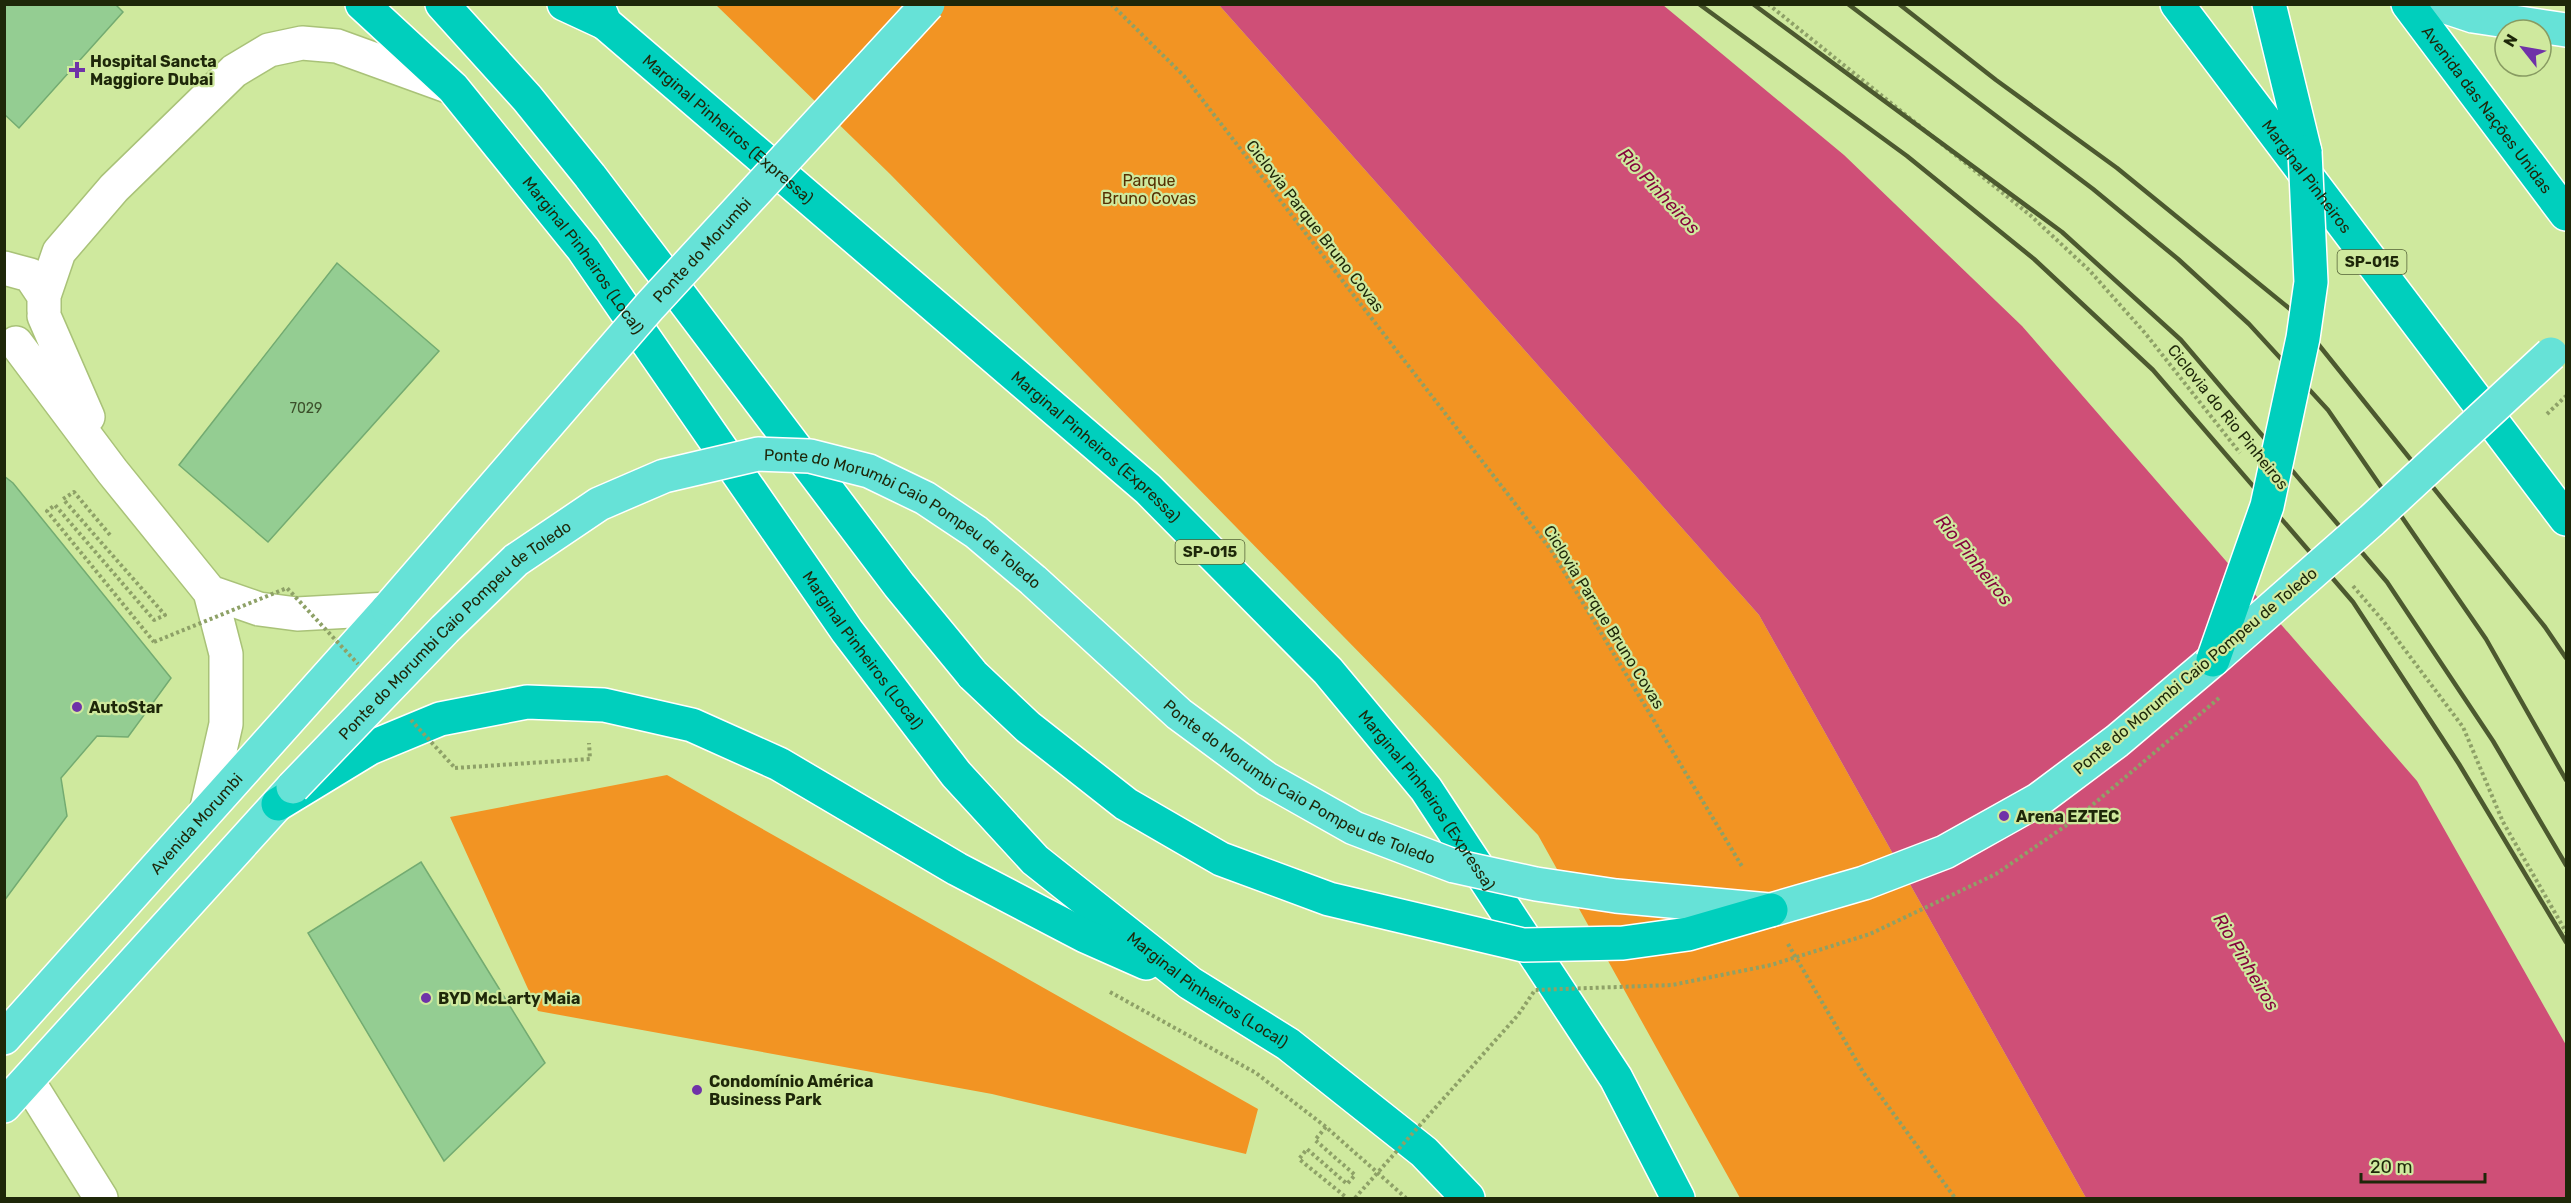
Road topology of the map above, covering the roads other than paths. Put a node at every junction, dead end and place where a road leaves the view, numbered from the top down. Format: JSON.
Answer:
{"nodes":[{"id":1,"x":362,"y":4,"type":"edge"},
{"id":2,"x":442,"y":4,"type":"edge"},
{"id":3,"x":564,"y":4,"type":"edge"},
{"id":4,"x":928,"y":4,"type":"edge"},
{"id":5,"x":2177,"y":4,"type":"edge"},
{"id":6,"x":2270,"y":4,"type":"edge"},
{"id":7,"x":2408,"y":4,"type":"edge"},
{"id":8,"x":2437,"y":4,"type":"edge"},
{"id":9,"x":601,"y":14,"type":"edge"},
{"id":10,"x":2566,"y":30,"type":"edge"},
{"id":11,"x":453,"y":88,"type":"junction"},
{"id":12,"x":2566,"y":214,"type":"edge"},
{"id":13,"x":5,"y":268,"type":"edge"},
{"id":14,"x":44,"y":306,"type":"junction"},
{"id":15,"x":2566,"y":341,"type":"edge"},
{"id":16,"x":8,"y":343,"type":"edge"},
{"id":17,"x":112,"y":471,"type":"junction"},
{"id":18,"x":2566,"y":519,"type":"edge"},
{"id":19,"x":210,"y":592,"type":"junction"},
{"id":20,"x":388,"y":609,"type":"junction"},
{"id":21,"x":2213,"y":660,"type":"junction"},
{"id":22,"x":286,"y":795,"type":"junction"},
{"id":23,"x":206,"y":812,"type":"junction"},
{"id":24,"x":1778,"y":924,"type":"junction"},
{"id":25,"x":1191,"y":983,"type":"junction"},
{"id":26,"x":4,"y":1038,"type":"edge"},
{"id":27,"x":28,"y":1081,"type":"junction"},
{"id":28,"x":4,"y":1106,"type":"edge"},
{"id":29,"x":100,"y":1198,"type":"edge"},
{"id":30,"x":1468,"y":1198,"type":"edge"},
{"id":31,"x":1678,"y":1198,"type":"edge"}],
"edges":[{"from":1,"to":11,"type":"highway","name":"Marginal Pinheiros (Local)"},
{"from":2,"to":24,"type":"highway","bridge":true},
{"from":3,"to":9,"type":"highway","name":"Marginal Pinheiros (Expressa)"},
{"from":4,"to":20,"type":"main road","name":"Ponte do Morumbi","bridge":true},
{"from":5,"to":18,"type":"highway","name":"Marginal Pinheiros","number":"SP-015"},
{"from":6,"to":21,"type":"highway","bridge":true},
{"from":7,"to":12,"type":"highway","name":"Avenida das Nações Unidas"},
{"from":8,"to":10,"type":"main road"},
{"from":9,"to":31,"type":"highway","name":"Marginal Pinheiros (Expressa)","number":"SP-015"},
{"from":11,"to":14,"type":"street"},
{"from":11,"to":25,"type":"highway","name":"Marginal Pinheiros (Local)"},
{"from":13,"to":14,"type":"street"},
{"from":14,"to":16,"type":"street"},
{"from":14,"to":17,"type":"street"},
{"from":15,"to":21,"type":"main road","name":"Ponte do Morumbi Caio Pompeu de Toledo","bridge":true},
{"from":16,"to":17,"type":"street"},
{"from":17,"to":19,"type":"street"},
{"from":19,"to":20,"type":"street"},
{"from":19,"to":23,"type":"street"},
{"from":20,"to":23,"type":"main road","name":"Avenida Morumbi"},
{"from":21,"to":24,"type":"main road","name":"Ponte do Morumbi Caio Pompeu de Toledo"},
{"from":22,"to":24,"type":"main road","name":"Ponte do Morumbi Caio Pompeu de Toledo","bridge":true},
{"from":22,"to":25,"type":"highway"},
{"from":22,"to":27,"type":"main road"},
{"from":23,"to":26,"type":"main road","name":"Avenida Morumbi"},
{"from":25,"to":30,"type":"highway","name":"Marginal Pinheiros (Local)"},
{"from":27,"to":28,"type":"main road"},
{"from":27,"to":29,"type":"street"}]}
